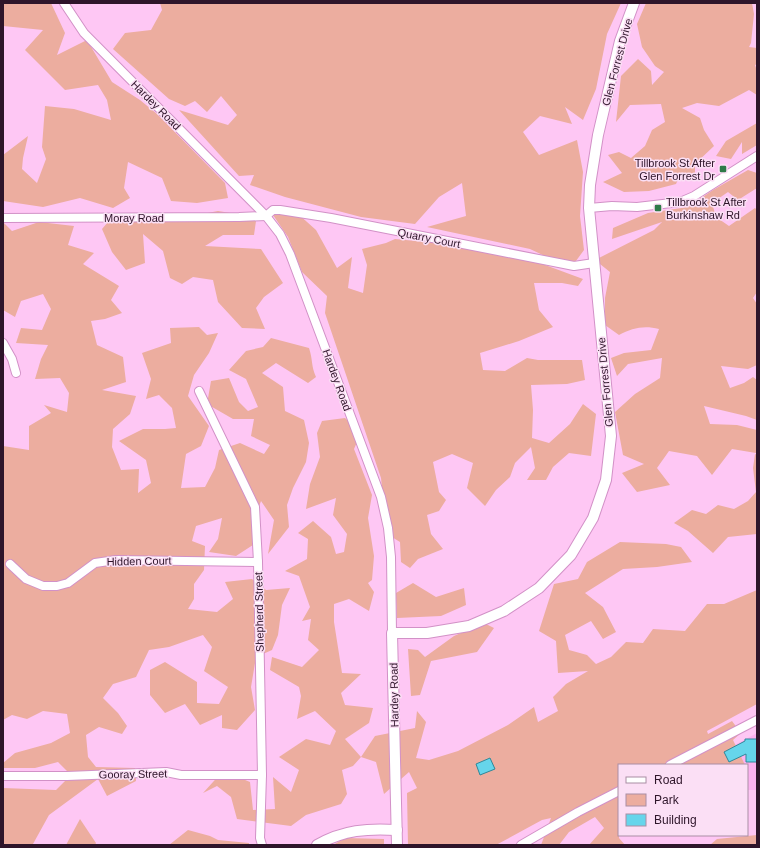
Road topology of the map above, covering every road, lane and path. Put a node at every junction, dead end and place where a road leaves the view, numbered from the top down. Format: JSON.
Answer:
{"nodes":[{"id":1,"x":64,"y":3,"type":"edge"},
{"id":2,"x":634,"y":3,"type":"edge"},
{"id":3,"x":757,"y":156,"type":"edge"},
{"id":4,"x":589,"y":208,"type":"junction"},
{"id":5,"x":266,"y":216,"type":"junction"},
{"id":6,"x":3,"y":218,"type":"edge"},
{"id":7,"x":594,"y":263,"type":"junction"},
{"id":8,"x":3,"y":343,"type":"edge"},
{"id":9,"x":16,"y":373,"type":"dead end"},
{"id":10,"x":199,"y":391,"type":"dead end"},
{"id":11,"x":258,"y":562,"type":"junction"},
{"id":12,"x":10,"y":564,"type":"dead end"},
{"id":13,"x":392,"y":633,"type":"junction"},
{"id":14,"x":757,"y":720,"type":"edge"},
{"id":15,"x":672,"y":764,"type":"edge"},
{"id":16,"x":262,"y":775,"type":"junction"},
{"id":17,"x":3,"y":776,"type":"edge"},
{"id":18,"x":618,"y":792,"type":"edge"},
{"id":19,"x":397,"y":830,"type":"junction"},
{"id":20,"x":262,"y":845,"type":"edge"},
{"id":21,"x":317,"y":845,"type":"edge"},
{"id":22,"x":397,"y":845,"type":"edge"},
{"id":23,"x":522,"y":845,"type":"edge"}],
"edges":[{"from":1,"to":5,"type":"street","name":"Hardey Road"},
{"from":2,"to":4,"type":"street","name":"Glen Forrest Drive"},
{"from":3,"to":4,"type":"street"},
{"from":4,"to":7,"type":"street","name":"Glen Forrest Drive"},
{"from":5,"to":6,"type":"street","name":"Moray Road"},
{"from":5,"to":7,"type":"street","name":"Quarry Court"},
{"from":5,"to":13,"type":"street","name":"Hardey Road"},
{"from":7,"to":13,"type":"street","name":"Glen Forrest Drive"},
{"from":8,"to":9,"type":"street"},
{"from":10,"to":11,"type":"street","name":"Shepherd Street"},
{"from":11,"to":12,"type":"street","name":"Hidden Court"},
{"from":11,"to":16,"type":"street","name":"Shepherd Street"},
{"from":13,"to":19,"type":"street","name":"Hardey Road"},
{"from":14,"to":15,"type":"street"},
{"from":16,"to":17,"type":"street","name":"Gooray Street"},
{"from":16,"to":20,"type":"street","name":"Shepherd Street"},
{"from":18,"to":23,"type":"street"},
{"from":19,"to":21,"type":"street"},
{"from":19,"to":22,"type":"street","name":"Hardey Road"}]}
